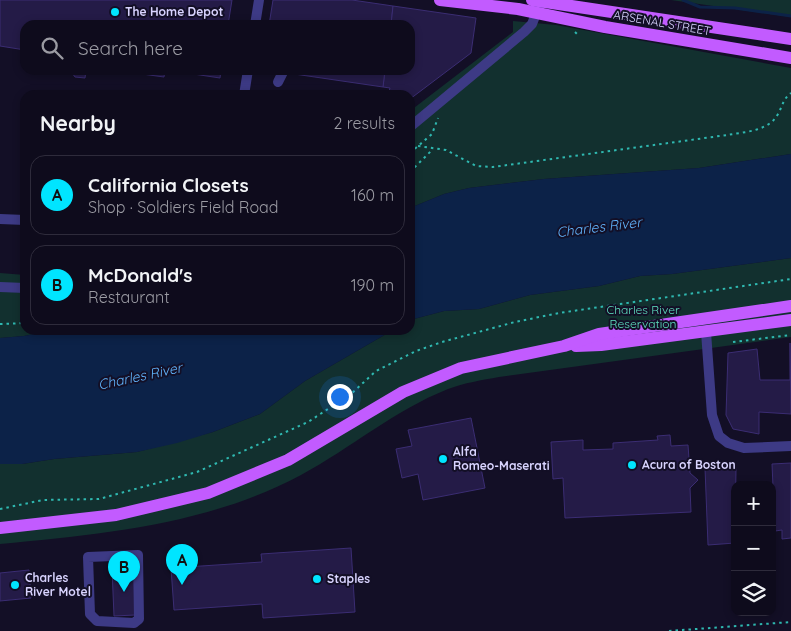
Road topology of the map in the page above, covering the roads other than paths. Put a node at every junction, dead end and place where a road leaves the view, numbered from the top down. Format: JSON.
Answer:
{"nodes":[{"id":1,"x":259,"y":0,"type":"edge"},
{"id":2,"x":440,"y":0,"type":"edge"},
{"id":3,"x":536,"y":5,"type":"edge"},
{"id":4,"x":256,"y":20,"type":"edge"},
{"id":5,"x":791,"y":38,"type":"edge"},
{"id":6,"x":791,"y":58,"type":"edge"},
{"id":7,"x":247,"y":75,"type":"edge"},
{"id":8,"x":282,"y":75,"type":"edge"},
{"id":9,"x":278,"y":82,"type":"dead end"},
{"id":10,"x":245,"y":90,"type":"edge"},
{"id":11,"x":415,"y":123,"type":"edge"},
{"id":12,"x":0,"y":219,"type":"edge"},
{"id":13,"x":20,"y":220,"type":"edge"},
{"id":14,"x":0,"y":286,"type":"edge"},
{"id":15,"x":20,"y":288,"type":"edge"},
{"id":16,"x":791,"y":306,"type":"edge"},
{"id":17,"x":791,"y":322,"type":"edge"},
{"id":18,"x":706,"y":332,"type":"junction"},
{"id":19,"x":564,"y":346,"type":"junction"},
{"id":20,"x":791,"y":446,"type":"edge"},
{"id":21,"x":0,"y":528,"type":"edge"},
{"id":22,"x":90,"y":614,"type":"joint"}],
"edges":[{"from":1,"to":4,"type":"street"},
{"from":2,"to":3,"type":"main road","name":"ARSENAL STREET"},
{"from":3,"to":5,"type":"main road","name":"ARSENAL STREET"},
{"from":3,"to":6,"type":"main road","name":"ARSENAL STREET"},
{"from":3,"to":11,"type":"street"},
{"from":7,"to":10,"type":"street"},
{"from":8,"to":9,"type":"street"},
{"from":12,"to":13,"type":"street"},
{"from":14,"to":15,"type":"street"},
{"from":16,"to":19,"type":"main road"},
{"from":17,"to":18,"type":"main road"},
{"from":18,"to":19,"type":"main road"},
{"from":18,"to":20,"type":"street"},
{"from":19,"to":21,"type":"main road"},
{"from":22,"to":22,"type":"street"}]}
